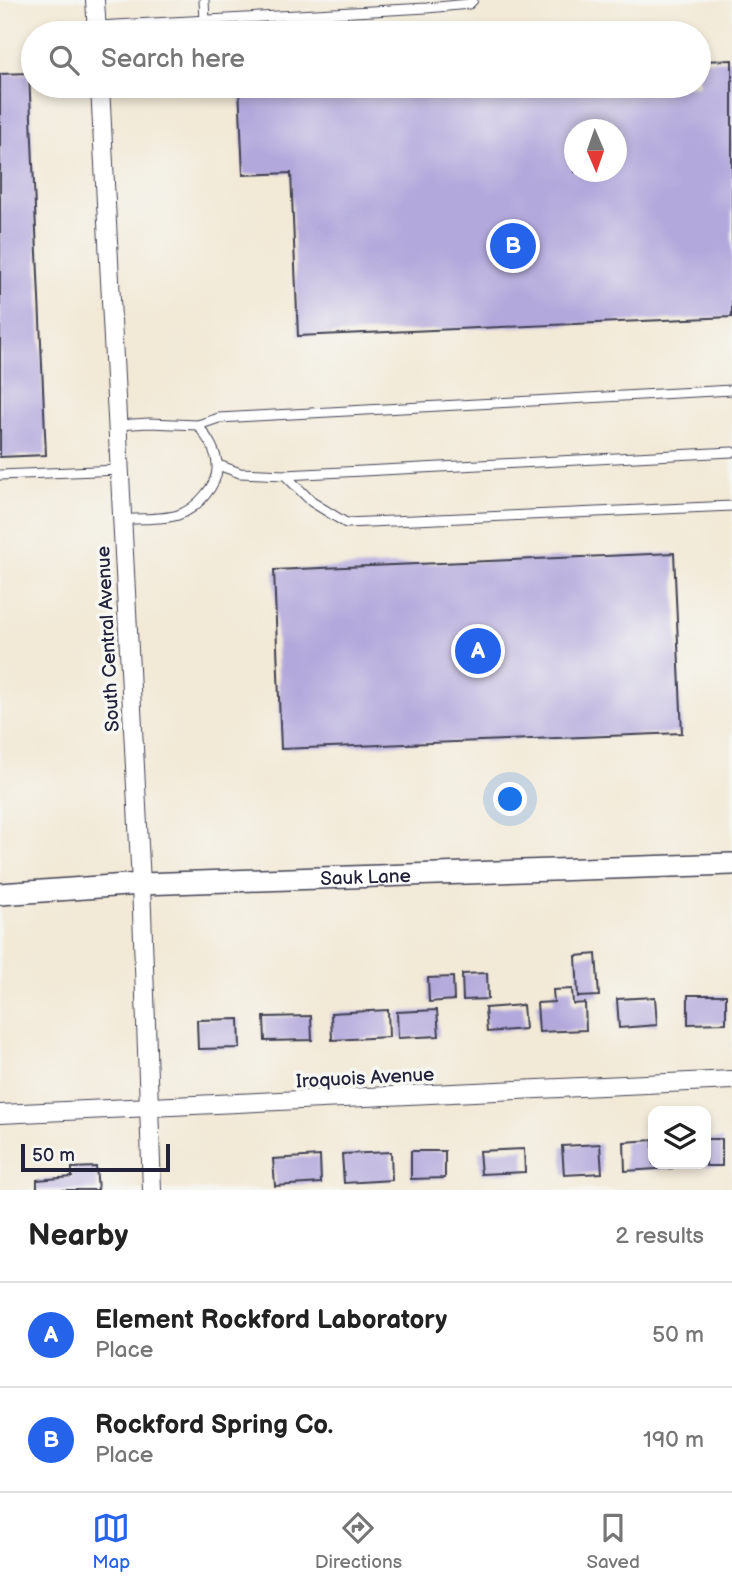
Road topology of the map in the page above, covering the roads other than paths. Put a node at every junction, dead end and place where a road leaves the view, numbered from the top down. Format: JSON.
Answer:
{"nodes":[{"id":1,"x":95,"y":0,"type":"edge"},
{"id":2,"x":204,"y":0,"type":"edge"},
{"id":3,"x":473,"y":0,"type":"edge"},
{"id":4,"x":427,"y":4,"type":"edge"},
{"id":5,"x":96,"y":21,"type":"edge"},
{"id":6,"x":205,"y":21,"type":"joint"},
{"id":7,"x":101,"y":98,"type":"edge"},
{"id":8,"x":732,"y":390,"type":"edge"},
{"id":9,"x":117,"y":425,"type":"junction"},
{"id":10,"x":198,"y":425,"type":"junction"},
{"id":11,"x":732,"y":452,"type":"edge"},
{"id":12,"x":218,"y":465,"type":"junction"},
{"id":13,"x":119,"y":470,"type":"junction"},
{"id":14,"x":0,"y":475,"type":"edge"},
{"id":15,"x":285,"y":475,"type":"junction"},
{"id":16,"x":732,"y":506,"type":"edge"},
{"id":17,"x":122,"y":520,"type":"junction"},
{"id":18,"x":732,"y":863,"type":"edge"},
{"id":19,"x":141,"y":884,"type":"junction"},
{"id":20,"x":0,"y":894,"type":"edge"},
{"id":21,"x":732,"y":1080,"type":"edge"},
{"id":22,"x":150,"y":1108,"type":"junction"},
{"id":23,"x":0,"y":1114,"type":"edge"},
{"id":24,"x":152,"y":1190,"type":"edge"}],
"edges":[{"from":1,"to":5,"type":"street"},
{"from":2,"to":6,"type":"lane"},
{"from":3,"to":4,"type":"lane"},
{"from":4,"to":6,"type":"lane"},
{"from":7,"to":9,"type":"street","name":"South Central Avenue"},
{"from":8,"to":10,"type":"lane"},
{"from":9,"to":10,"type":"lane"},
{"from":9,"to":13,"type":"street","name":"South Central Avenue"},
{"from":10,"to":12,"type":"lane"},
{"from":11,"to":15,"type":"lane"},
{"from":12,"to":15,"type":"lane"},
{"from":12,"to":17,"type":"lane"},
{"from":13,"to":14,"type":"lane"},
{"from":13,"to":17,"type":"street","name":"South Central Avenue"},
{"from":15,"to":16,"type":"lane"},
{"from":17,"to":19,"type":"street","name":"South Central Avenue"},
{"from":18,"to":19,"type":"street","name":"Sauk Lane"},
{"from":19,"to":20,"type":"street","name":"Sauk Lane"},
{"from":19,"to":22,"type":"street","name":"South Central Avenue"},
{"from":21,"to":22,"type":"street","name":"Iroquois Avenue"},
{"from":22,"to":23,"type":"street","name":"Iroquois Avenue"},
{"from":22,"to":24,"type":"street","name":"South Central Avenue"}]}
